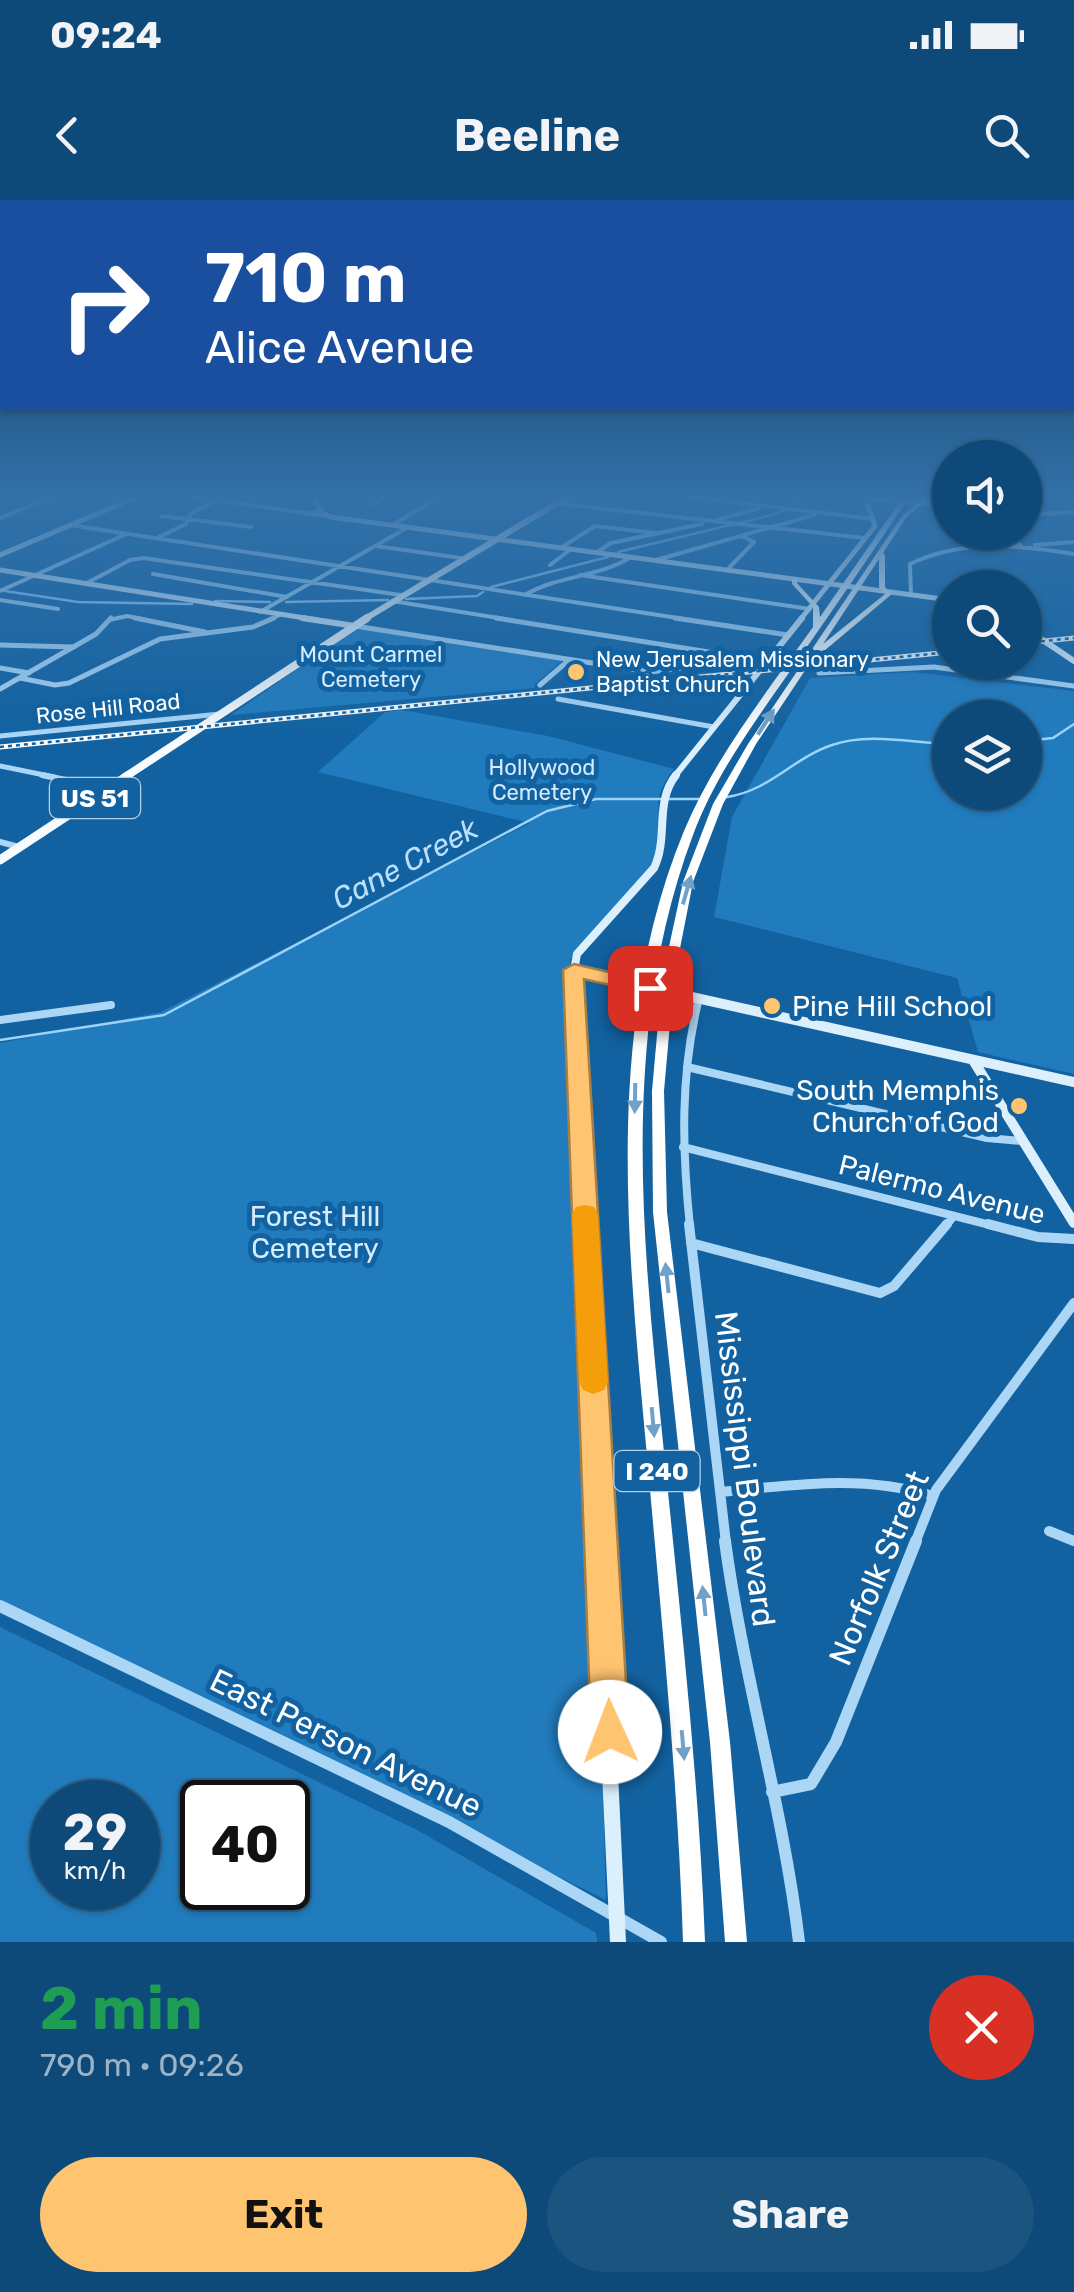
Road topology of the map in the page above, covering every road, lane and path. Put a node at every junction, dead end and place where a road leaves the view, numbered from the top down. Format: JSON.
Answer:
{"nodes":[{"id":1,"x":30,"y":575,"type":"edge"},
{"id":2,"x":103,"y":575,"type":"edge"},
{"id":3,"x":161,"y":575,"type":"edge"},
{"id":4,"x":265,"y":575,"type":"edge"},
{"id":5,"x":325,"y":575,"type":"edge"},
{"id":6,"x":393,"y":575,"type":"edge"},
{"id":7,"x":432,"y":575,"type":"edge"},
{"id":8,"x":580,"y":575,"type":"edge"},
{"id":9,"x":582,"y":575,"type":"edge"},
{"id":10,"x":767,"y":575,"type":"edge"},
{"id":11,"x":838,"y":575,"type":"edge"},
{"id":12,"x":852,"y":575,"type":"edge"},
{"id":13,"x":865,"y":575,"type":"edge"},
{"id":14,"x":882,"y":575,"type":"edge"},
{"id":15,"x":910,"y":575,"type":"edge"},
{"id":16,"x":34,"y":576,"type":"junction"},
{"id":17,"x":795,"y":579,"type":"junction"},
{"id":18,"x":424,"y":580,"type":"junction"},
{"id":19,"x":314,"y":582,"type":"junction"},
{"id":20,"x":86,"y":584,"type":"junction"},
{"id":21,"x":831,"y":584,"type":"junction"},
{"id":22,"x":0,"y":590,"type":"edge"},
{"id":23,"x":886,"y":591,"type":"junction"},
{"id":24,"x":911,"y":594,"type":"junction"},
{"id":25,"x":401,"y":595,"type":"junction"},
{"id":26,"x":525,"y":595,"type":"junction"},
{"id":27,"x":287,"y":597,"type":"junction"},
{"id":28,"x":932,"y":597,"type":"edge"},
{"id":29,"x":0,"y":600,"type":"edge"},
{"id":30,"x":392,"y":601,"type":"junction"},
{"id":31,"x":812,"y":606,"type":"junction"},
{"id":32,"x":58,"y":609,"type":"dead end"},
{"id":33,"x":260,"y":612,"type":"junction"},
{"id":34,"x":280,"y":615,"type":"junction"},
{"id":35,"x":355,"y":626,"type":"junction"},
{"id":36,"x":817,"y":626,"type":"junction"},
{"id":37,"x":205,"y":632,"type":"junction"},
{"id":38,"x":788,"y":635,"type":"junction"},
{"id":39,"x":1042,"y":639,"type":"edge"},
{"id":40,"x":0,"y":644,"type":"edge"},
{"id":41,"x":74,"y":647,"type":"junction"},
{"id":42,"x":725,"y":654,"type":"junction"},
{"id":43,"x":811,"y":656,"type":"junction"},
{"id":44,"x":569,"y":660,"type":"junction"},
{"id":45,"x":766,"y":661,"type":"junction"},
{"id":46,"x":1074,"y":661,"type":"edge"},
{"id":47,"x":0,"y":668,"type":"edge"},
{"id":48,"x":29,"y":673,"type":"junction"},
{"id":49,"x":819,"y":673,"type":"dead end"},
{"id":50,"x":20,"y":678,"type":"junction"},
{"id":51,"x":540,"y":685,"type":"dead end"},
{"id":52,"x":1074,"y":686,"type":"edge"},
{"id":53,"x":0,"y":689,"type":"edge"},
{"id":54,"x":558,"y":699,"type":"dead end"},
{"id":55,"x":217,"y":716,"type":"junction"},
{"id":56,"x":714,"y":726,"type":"junction"},
{"id":57,"x":0,"y":736,"type":"edge"},
{"id":58,"x":0,"y":766,"type":"edge"},
{"id":59,"x":108,"y":789,"type":"junction"},
{"id":60,"x":0,"y":842,"type":"edge"},
{"id":61,"x":19,"y":847,"type":"junction"},
{"id":62,"x":0,"y":860,"type":"edge"},
{"id":63,"x":574,"y":970,"type":"junction"},
{"id":64,"x":699,"y":998,"type":"junction"},
{"id":65,"x":111,"y":1004,"type":"dead end"},
{"id":66,"x":0,"y":1020,"type":"edge"},
{"id":67,"x":973,"y":1060,"type":"junction"},
{"id":68,"x":687,"y":1067,"type":"junction"},
{"id":69,"x":1074,"y":1082,"type":"edge"},
{"id":70,"x":1022,"y":1141,"type":"junction"},
{"id":71,"x":683,"y":1147,"type":"junction"},
{"id":72,"x":954,"y":1216,"type":"junction"},
{"id":73,"x":1074,"y":1223,"type":"edge"},
{"id":74,"x":1074,"y":1238,"type":"edge"},
{"id":75,"x":691,"y":1244,"type":"junction"},
{"id":76,"x":1074,"y":1303,"type":"edge"},
{"id":77,"x":721,"y":1492,"type":"junction"},
{"id":78,"x":933,"y":1496,"type":"junction"},
{"id":79,"x":1048,"y":1531,"type":"dead end"},
{"id":80,"x":1074,"y":1541,"type":"edge"},
{"id":81,"x":0,"y":1606,"type":"edge"},
{"id":82,"x":772,"y":1792,"type":"junction"},
{"id":83,"x":619,"y":1918,"type":"junction"},
{"id":84,"x":618,"y":1942,"type":"edge"},
{"id":85,"x":662,"y":1942,"type":"edge"},
{"id":86,"x":694,"y":1942,"type":"edge"},
{"id":87,"x":736,"y":1942,"type":"edge"},
{"id":88,"x":799,"y":1942,"type":"edge"}],
"edges":[{"from":1,"to":16,"type":"street"},
{"from":2,"to":20,"type":"street"},
{"from":3,"to":27,"type":"street"},
{"from":4,"to":19,"type":"street"},
{"from":5,"to":19,"type":"street"},
{"from":6,"to":18,"type":"street"},
{"from":7,"to":18,"type":"main road","number":"US 51"},
{"from":8,"to":26,"type":"street"},
{"from":9,"to":31,"type":"street"},
{"from":10,"to":17,"type":"street"},
{"from":11,"to":21,"type":"street"},
{"from":12,"to":36,"type":"highway","number":"I 240"},
{"from":13,"to":43,"type":"highway","number":"I 240"},
{"from":14,"to":23,"type":"highway"},
{"from":15,"to":24,"type":"street"},
{"from":16,"to":20,"type":"street"},
{"from":16,"to":22,"type":"street"},
{"from":17,"to":21,"type":"street"},
{"from":17,"to":36,"type":"highway"},
{"from":18,"to":25,"type":"main road","number":"US 51"},
{"from":18,"to":26,"type":"street"},
{"from":19,"to":25,"type":"street"},
{"from":19,"to":27,"type":"street"},
{"from":20,"to":33,"type":"street"},
{"from":21,"to":23,"type":"street"},
{"from":21,"to":31,"type":"street"},
{"from":23,"to":24,"type":"street"},
{"from":23,"to":43,"type":"highway"},
{"from":24,"to":28,"type":"street"},
{"from":25,"to":30,"type":"main road","number":"US 51"},
{"from":26,"to":38,"type":"street"},
{"from":27,"to":33,"type":"street"},
{"from":29,"to":32,"type":"street"},
{"from":30,"to":35,"type":"main road","number":"US 51"},
{"from":30,"to":42,"type":"street"},
{"from":31,"to":38,"type":"street"},
{"from":33,"to":34,"type":"street"},
{"from":34,"to":35,"type":"street"},
{"from":34,"to":37,"type":"street"},
{"from":35,"to":44,"type":"street"},
{"from":35,"to":55,"type":"main road","number":"US 51"},
{"from":36,"to":86,"type":"highway","number":"I 240","one_way":true},
{"from":37,"to":41,"type":"street"},
{"from":37,"to":50,"type":"street"},
{"from":38,"to":45,"type":"street"},
{"from":39,"to":46,"type":"street"},
{"from":40,"to":41,"type":"street"},
{"from":41,"to":48,"type":"street"},
{"from":42,"to":44,"type":"street"},
{"from":42,"to":45,"type":"street"},
{"from":87,"to":43,"type":"highway","number":"I 240","one_way":true},
{"from":44,"to":51,"type":"street"},
{"from":45,"to":56,"type":"street"},
{"from":47,"to":48,"type":"street"},
{"from":48,"to":50,"type":"street"},
{"from":49,"to":52,"type":"street"},
{"from":50,"to":53,"type":"street"},
{"from":54,"to":56,"type":"street"},
{"from":55,"to":57,"type":"street","name":"Rose Hill Road"},
{"from":55,"to":59,"type":"main road","number":"US 51"},
{"from":56,"to":63,"type":"street"},
{"from":58,"to":59,"type":"street"},
{"from":59,"to":61,"type":"main road","number":"US 51"},
{"from":60,"to":61,"type":"street"},
{"from":61,"to":62,"type":"main road","number":"US 51"},
{"from":63,"to":64,"type":"street"},
{"from":63,"to":83,"type":"street"},
{"from":64,"to":67,"type":"street"},
{"from":64,"to":68,"type":"street","name":"Mississippi Boulevard"},
{"from":65,"to":66,"type":"street"},
{"from":67,"to":69,"type":"street"},
{"from":67,"to":70,"type":"street"},
{"from":68,"to":70,"type":"street"},
{"from":68,"to":71,"type":"street","name":"Mississippi Boulevard"},
{"from":70,"to":73,"type":"street"},
{"from":71,"to":72,"type":"street","name":"Palermo Avenue"},
{"from":71,"to":75,"type":"street","name":"Mississippi Boulevard"},
{"from":72,"to":74,"type":"street","name":"Palermo Avenue"},
{"from":72,"to":75,"type":"street"},
{"from":75,"to":77,"type":"street","name":"Mississippi Boulevard"},
{"from":76,"to":78,"type":"street","name":"Norfolk Street"},
{"from":77,"to":78,"type":"street"},
{"from":77,"to":82,"type":"street","name":"Mississippi Boulevard"},
{"from":78,"to":82,"type":"street","name":"Norfolk Street"},
{"from":79,"to":80,"type":"street"},
{"from":81,"to":83,"type":"street","name":"East Person Avenue"},
{"from":82,"to":88,"type":"street","name":"Mississippi Boulevard"},
{"from":83,"to":84,"type":"street"},
{"from":83,"to":85,"type":"street","name":"East Person Avenue"}]}
